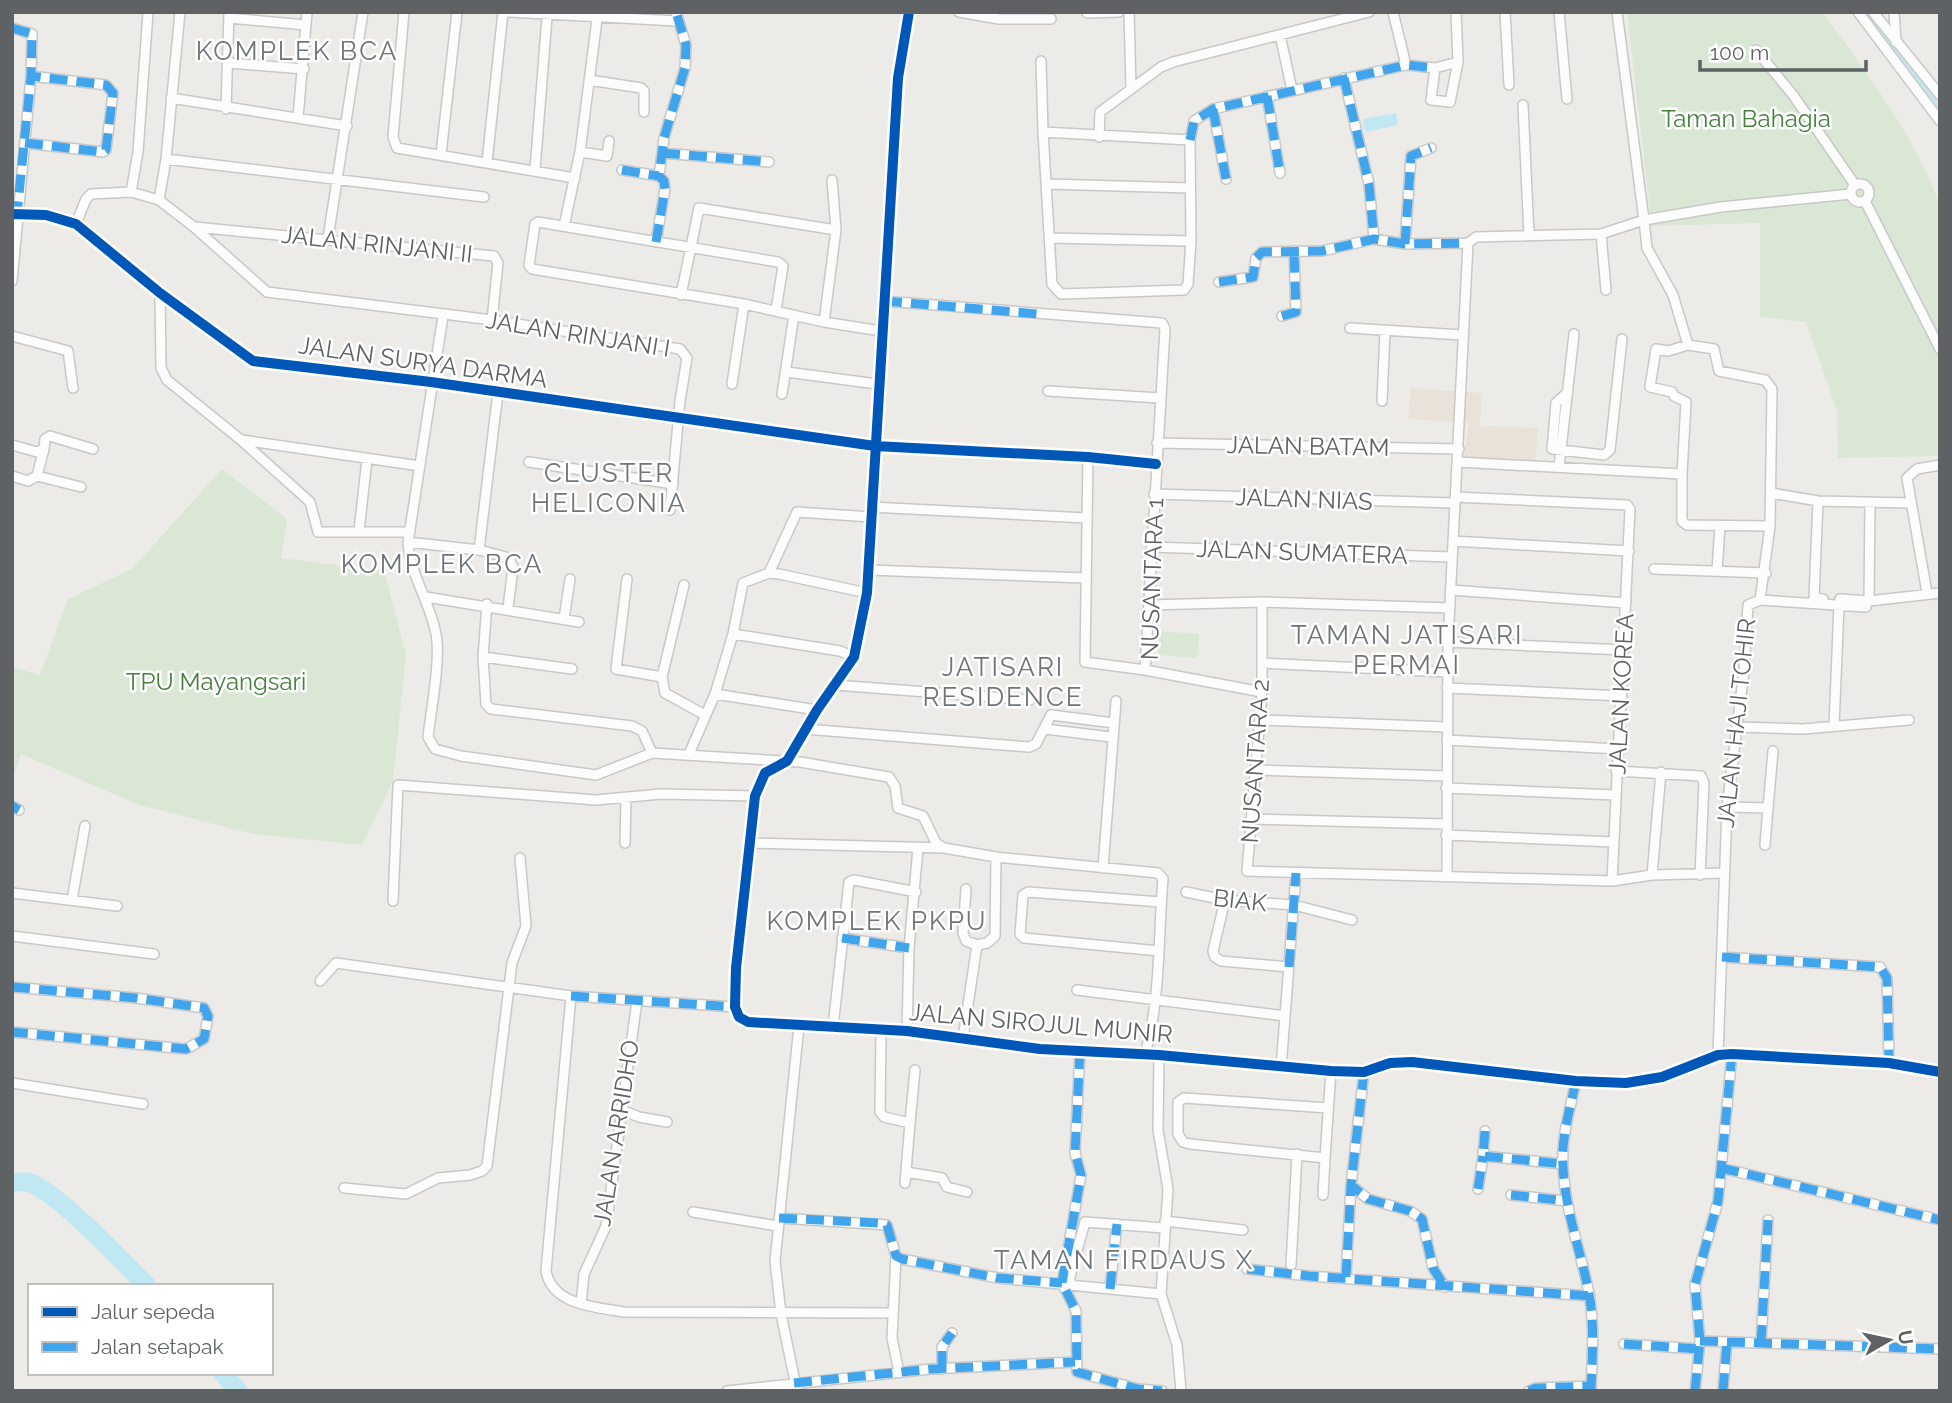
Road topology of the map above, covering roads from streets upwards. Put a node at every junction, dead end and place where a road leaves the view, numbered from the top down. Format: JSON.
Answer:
{"nodes":[{"id":1,"x":148,"y":12,"type":"edge"},
{"id":2,"x":180,"y":12,"type":"edge"},
{"id":3,"x":307,"y":12,"type":"edge"},
{"id":4,"x":363,"y":12,"type":"edge"},
{"id":5,"x":404,"y":12,"type":"edge"},
{"id":6,"x":457,"y":12,"type":"edge"},
{"id":7,"x":503,"y":12,"type":"edge"},
{"id":8,"x":509,"y":12,"type":"edge"},
{"id":9,"x":909,"y":12,"type":"edge"},
{"id":10,"x":959,"y":12,"type":"edge"},
{"id":11,"x":1119,"y":12,"type":"edge"},
{"id":12,"x":1129,"y":12,"type":"edge"},
{"id":13,"x":1369,"y":12,"type":"edge"},
{"id":14,"x":1393,"y":12,"type":"edge"},
{"id":15,"x":1456,"y":12,"type":"edge"},
{"id":16,"x":1505,"y":12,"type":"edge"},
{"id":17,"x":1559,"y":12,"type":"edge"},
{"id":18,"x":1617,"y":12,"type":"edge"},
{"id":19,"x":1858,"y":12,"type":"edge"},
{"id":20,"x":1873,"y":12,"type":"edge"},
{"id":21,"x":1894,"y":12,"type":"edge"},
{"id":22,"x":1087,"y":13,"type":"edge"},
{"id":23,"x":229,"y":15,"type":"edge"},
{"id":24,"x":598,"y":15,"type":"edge"},
{"id":25,"x":547,"y":17,"type":"junction"},
{"id":26,"x":676,"y":17,"type":"edge"},
{"id":27,"x":1051,"y":19,"type":"dead end"},
{"id":28,"x":306,"y":25,"type":"junction"},
{"id":29,"x":12,"y":28,"type":"edge"},
{"id":30,"x":1280,"y":34,"type":"junction"},
{"id":31,"x":1896,"y":42,"type":"junction"},
{"id":32,"x":1756,"y":50,"type":"dead end"},
{"id":33,"x":1041,"y":61,"type":"dead end"},
{"id":34,"x":1458,"y":62,"type":"junction"},
{"id":35,"x":229,"y":63,"type":"junction"},
{"id":36,"x":1406,"y":65,"type":"junction"},
{"id":37,"x":1436,"y":68,"type":"junction"},
{"id":38,"x":304,"y":69,"type":"junction"},
{"id":39,"x":31,"y":76,"type":"junction"},
{"id":40,"x":1344,"y":78,"type":"junction"},
{"id":41,"x":589,"y":80,"type":"junction"},
{"id":42,"x":1509,"y":85,"type":"dead end"},
{"id":43,"x":1131,"y":88,"type":"junction"},
{"id":44,"x":1292,"y":90,"type":"junction"},
{"id":45,"x":1938,"y":90,"type":"edge"},
{"id":46,"x":1267,"y":96,"type":"junction"},
{"id":47,"x":171,"y":98,"type":"junction"},
{"id":48,"x":1567,"y":99,"type":"dead end"},
{"id":49,"x":1523,"y":105,"type":"dead end"},
{"id":50,"x":226,"y":109,"type":"junction"},
{"id":51,"x":1213,"y":109,"type":"junction"},
{"id":52,"x":644,"y":112,"type":"dead end"},
{"id":53,"x":298,"y":118,"type":"junction"},
{"id":54,"x":1940,"y":121,"type":"edge"},
{"id":55,"x":347,"y":126,"type":"junction"},
{"id":56,"x":1043,"y":132,"type":"junction"},
{"id":57,"x":1099,"y":137,"type":"junction"},
{"id":58,"x":1190,"y":140,"type":"junction"},
{"id":59,"x":609,"y":141,"type":"dead end"},
{"id":60,"x":25,"y":143,"type":"junction"},
{"id":61,"x":1432,"y":148,"type":"dead end"},
{"id":62,"x":580,"y":152,"type":"junction"},
{"id":63,"x":662,"y":153,"type":"junction"},
{"id":64,"x":441,"y":154,"type":"junction"},
{"id":65,"x":166,"y":159,"type":"junction"},
{"id":66,"x":487,"y":162,"type":"junction"},
{"id":67,"x":769,"y":162,"type":"dead end"},
{"id":68,"x":536,"y":170,"type":"junction"},
{"id":69,"x":622,"y":170,"type":"dead end"},
{"id":70,"x":1280,"y":173,"type":"dead end"},
{"id":71,"x":659,"y":176,"type":"junction"},
{"id":72,"x":575,"y":178,"type":"junction"},
{"id":73,"x":1226,"y":179,"type":"dead end"},
{"id":74,"x":832,"y":180,"type":"dead end"},
{"id":75,"x":335,"y":181,"type":"junction"},
{"id":76,"x":1046,"y":184,"type":"junction"},
{"id":77,"x":1190,"y":188,"type":"junction"},
{"id":78,"x":1853,"y":190,"type":"junction"},
{"id":79,"x":131,"y":192,"type":"junction"},
{"id":80,"x":484,"y":197,"type":"dead end"},
{"id":81,"x":159,"y":200,"type":"junction"},
{"id":82,"x":1865,"y":201,"type":"junction"},
{"id":83,"x":15,"y":214,"type":"edge"},
{"id":84,"x":1644,"y":220,"type":"junction"},
{"id":85,"x":76,"y":224,"type":"junction"},
{"id":86,"x":564,"y":226,"type":"junction"},
{"id":87,"x":194,"y":227,"type":"junction"},
{"id":88,"x":836,"y":230,"type":"junction"},
{"id":89,"x":1601,"y":234,"type":"junction"},
{"id":90,"x":1529,"y":236,"type":"junction"},
{"id":91,"x":328,"y":238,"type":"junction"},
{"id":92,"x":1049,"y":238,"type":"junction"},
{"id":93,"x":1374,"y":239,"type":"junction"},
{"id":94,"x":1191,"y":241,"type":"junction"},
{"id":95,"x":656,"y":242,"type":"junction"},
{"id":96,"x":1468,"y":243,"type":"junction"},
{"id":97,"x":1405,"y":244,"type":"junction"},
{"id":98,"x":689,"y":248,"type":"junction"},
{"id":99,"x":1294,"y":251,"type":"junction"},
{"id":100,"x":12,"y":281,"type":"edge"},
{"id":101,"x":1219,"y":282,"type":"dead end"},
{"id":102,"x":1606,"y":290,"type":"dead end"},
{"id":103,"x":160,"y":293,"type":"junction"},
{"id":104,"x":681,"y":295,"type":"junction"},
{"id":105,"x":884,"y":301,"type":"junction"},
{"id":106,"x":744,"y":304,"type":"junction"},
{"id":107,"x":776,"y":310,"type":"junction"},
{"id":108,"x":794,"y":315,"type":"junction"},
{"id":109,"x":443,"y":316,"type":"junction"},
{"id":110,"x":1282,"y":316,"type":"dead end"},
{"id":111,"x":492,"y":320,"type":"junction"},
{"id":112,"x":824,"y":322,"type":"junction"},
{"id":113,"x":1349,"y":328,"type":"dead end"},
{"id":114,"x":881,"y":331,"type":"junction"},
{"id":115,"x":1385,"y":331,"type":"junction"},
{"id":116,"x":1574,"y":334,"type":"dead end"},
{"id":117,"x":1462,"y":335,"type":"junction"},
{"id":118,"x":12,"y":336,"type":"edge"},
{"id":119,"x":1622,"y":339,"type":"dead end"},
{"id":120,"x":1688,"y":345,"type":"junction"},
{"id":121,"x":1940,"y":349,"type":"edge"},
{"id":122,"x":786,"y":372,"type":"junction"},
{"id":123,"x":431,"y":382,"type":"junction"},
{"id":124,"x":732,"y":384,"type":"dead end"},
{"id":125,"x":877,"y":384,"type":"junction"},
{"id":126,"x":73,"y":388,"type":"dead end"},
{"id":127,"x":1048,"y":391,"type":"dead end"},
{"id":128,"x":498,"y":393,"type":"junction"},
{"id":129,"x":782,"y":394,"type":"dead end"},
{"id":130,"x":1160,"y":398,"type":"junction"},
{"id":131,"x":1382,"y":401,"type":"dead end"},
{"id":132,"x":678,"y":420,"type":"junction"},
{"id":133,"x":242,"y":440,"type":"junction"},
{"id":134,"x":1157,"y":443,"type":"junction"},
{"id":135,"x":12,"y":445,"type":"edge"},
{"id":136,"x":875,"y":446,"type":"junction"},
{"id":137,"x":44,"y":449,"type":"junction"},
{"id":138,"x":93,"y":449,"type":"dead end"},
{"id":139,"x":1459,"y":449,"type":"junction"},
{"id":140,"x":1561,"y":450,"type":"junction"},
{"id":141,"x":1088,"y":457,"type":"junction"},
{"id":142,"x":367,"y":459,"type":"junction"},
{"id":143,"x":529,"y":462,"type":"dead end"},
{"id":144,"x":1458,"y":462,"type":"junction"},
{"id":145,"x":1156,"y":464,"type":"junction"},
{"id":146,"x":1940,"y":465,"type":"edge"},
{"id":147,"x":420,"y":466,"type":"junction"},
{"id":148,"x":1559,"y":467,"type":"junction"},
{"id":149,"x":1682,"y":474,"type":"junction"},
{"id":150,"x":12,"y":476,"type":"edge"},
{"id":151,"x":37,"y":476,"type":"junction"},
{"id":152,"x":673,"y":484,"type":"junction"},
{"id":153,"x":80,"y":487,"type":"dead end"},
{"id":154,"x":1771,"y":493,"type":"junction"},
{"id":155,"x":1154,"y":494,"type":"junction"},
{"id":156,"x":1454,"y":500,"type":"junction"},
{"id":157,"x":1818,"y":501,"type":"junction"},
{"id":158,"x":1870,"y":502,"type":"junction"},
{"id":159,"x":1910,"y":503,"type":"junction"},
{"id":160,"x":1629,"y":506,"type":"joint"},
{"id":161,"x":670,"y":510,"type":"dead end"},
{"id":162,"x":871,"y":512,"type":"junction"},
{"id":163,"x":1087,"y":518,"type":"junction"},
{"id":164,"x":1720,"y":526,"type":"junction"},
{"id":165,"x":1770,"y":526,"type":"junction"},
{"id":166,"x":359,"y":531,"type":"junction"},
{"id":167,"x":409,"y":537,"type":"junction"},
{"id":168,"x":1453,"y":541,"type":"junction"},
{"id":169,"x":1151,"y":547,"type":"junction"},
{"id":170,"x":479,"y":550,"type":"junction"},
{"id":171,"x":1629,"y":551,"type":"junction"},
{"id":172,"x":1452,"y":557,"type":"junction"},
{"id":173,"x":1654,"y":569,"type":"dead end"},
{"id":174,"x":869,"y":570,"type":"junction"},
{"id":175,"x":1717,"y":570,"type":"junction"},
{"id":176,"x":769,"y":573,"type":"junction"},
{"id":177,"x":1766,"y":573,"type":"junction"},
{"id":178,"x":1085,"y":578,"type":"junction"},
{"id":179,"x":570,"y":579,"type":"dead end"},
{"id":180,"x":627,"y":579,"type":"dead end"},
{"id":181,"x":684,"y":585,"type":"dead end"},
{"id":182,"x":1451,"y":590,"type":"junction"},
{"id":183,"x":867,"y":593,"type":"junction"},
{"id":184,"x":1927,"y":593,"type":"junction"},
{"id":185,"x":1940,"y":593,"type":"edge"},
{"id":186,"x":426,"y":597,"type":"junction"},
{"id":187,"x":1760,"y":600,"type":"junction"},
{"id":188,"x":1262,"y":602,"type":"junction"},
{"id":189,"x":1626,"y":603,"type":"junction"},
{"id":190,"x":487,"y":604,"type":"junction"},
{"id":191,"x":1867,"y":604,"type":"junction"},
{"id":192,"x":1149,"y":605,"type":"junction"},
{"id":193,"x":1839,"y":605,"type":"junction"},
{"id":194,"x":508,"y":608,"type":"junction"},
{"id":195,"x":1450,"y":608,"type":"junction"},
{"id":196,"x":564,"y":619,"type":"junction"},
{"id":197,"x":579,"y":622,"type":"dead end"},
{"id":198,"x":733,"y":634,"type":"junction"},
{"id":199,"x":1448,"y":642,"type":"junction"},
{"id":200,"x":1624,"y":650,"type":"junction"},
{"id":201,"x":483,"y":657,"type":"junction"},
{"id":202,"x":854,"y":657,"type":"junction"},
{"id":203,"x":1262,"y":663,"type":"junction"},
{"id":204,"x":572,"y":669,"type":"dead end"},
{"id":205,"x":1146,"y":670,"type":"junction"},
{"id":206,"x":1447,"y":672,"type":"junction"},
{"id":207,"x":662,"y":677,"type":"junction"},
{"id":208,"x":835,"y":685,"type":"junction"},
{"id":209,"x":1447,"y":688,"type":"junction"},
{"id":210,"x":1262,"y":692,"type":"junction"},
{"id":211,"x":715,"y":694,"type":"junction"},
{"id":212,"x":1622,"y":696,"type":"junction"},
{"id":213,"x":1030,"y":700,"type":"dead end"},
{"id":214,"x":1116,"y":701,"type":"dead end"},
{"id":215,"x":817,"y":710,"type":"junction"},
{"id":216,"x":705,"y":715,"type":"junction"},
{"id":217,"x":1261,"y":720,"type":"junction"},
{"id":218,"x":1909,"y":720,"type":"dead end"},
{"id":219,"x":1114,"y":723,"type":"junction"},
{"id":220,"x":1834,"y":726,"type":"junction"},
{"id":221,"x":1447,"y":727,"type":"junction"},
{"id":222,"x":1737,"y":727,"type":"junction"},
{"id":223,"x":805,"y":729,"type":"junction"},
{"id":224,"x":1045,"y":729,"type":"junction"},
{"id":225,"x":1111,"y":737,"type":"junction"},
{"id":226,"x":1447,"y":740,"type":"junction"},
{"id":227,"x":1618,"y":749,"type":"junction"},
{"id":228,"x":1773,"y":751,"type":"dead end"},
{"id":229,"x":652,"y":753,"type":"junction"},
{"id":230,"x":689,"y":754,"type":"junction"},
{"id":231,"x":787,"y":761,"type":"junction"},
{"id":232,"x":1256,"y":770,"type":"junction"},
{"id":233,"x":1616,"y":771,"type":"junction"},
{"id":234,"x":1661,"y":772,"type":"junction"},
{"id":235,"x":1447,"y":776,"type":"junction"},
{"id":236,"x":1446,"y":788,"type":"junction"},
{"id":237,"x":1615,"y":795,"type":"junction"},
{"id":238,"x":755,"y":796,"type":"junction"},
{"id":239,"x":626,"y":798,"type":"junction"},
{"id":240,"x":1727,"y":807,"type":"junction"},
{"id":241,"x":1768,"y":808,"type":"junction"},
{"id":242,"x":1251,"y":819,"type":"junction"},
{"id":243,"x":1446,"y":824,"type":"junction"},
{"id":244,"x":85,"y":826,"type":"dead end"},
{"id":245,"x":1446,"y":835,"type":"junction"},
{"id":246,"x":1614,"y":842,"type":"junction"},
{"id":247,"x":625,"y":843,"type":"dead end"},
{"id":248,"x":749,"y":844,"type":"junction"},
{"id":249,"x":1765,"y":845,"type":"dead end"},
{"id":250,"x":918,"y":848,"type":"junction"},
{"id":251,"x":944,"y":848,"type":"junction"},
{"id":252,"x":996,"y":857,"type":"junction"},
{"id":253,"x":520,"y":858,"type":"dead end"},
{"id":254,"x":1103,"y":868,"type":"junction"},
{"id":255,"x":1296,"y":873,"type":"junction"},
{"id":256,"x":1724,"y":873,"type":"junction"},
{"id":257,"x":1700,"y":875,"type":"junction"},
{"id":258,"x":1652,"y":876,"type":"junction"},
{"id":259,"x":1447,"y":877,"type":"junction"},
{"id":260,"x":1612,"y":881,"type":"junction"},
{"id":261,"x":966,"y":889,"type":"dead end"},
{"id":262,"x":916,"y":891,"type":"junction"},
{"id":263,"x":1186,"y":892,"type":"dead end"},
{"id":264,"x":12,"y":893,"type":"edge"},
{"id":265,"x":72,"y":900,"type":"junction"},
{"id":266,"x":1225,"y":900,"type":"junction"},
{"id":267,"x":393,"y":901,"type":"dead end"},
{"id":268,"x":1161,"y":902,"type":"junction"},
{"id":269,"x":1294,"y":905,"type":"junction"},
{"id":270,"x":117,"y":906,"type":"dead end"},
{"id":271,"x":1352,"y":920,"type":"dead end"},
{"id":272,"x":12,"y":936,"type":"edge"},
{"id":273,"x":842,"y":938,"type":"junction"},
{"id":274,"x":976,"y":945,"type":"junction"},
{"id":275,"x":909,"y":948,"type":"junction"},
{"id":276,"x":1159,"y":951,"type":"junction"},
{"id":277,"x":154,"y":954,"type":"dead end"},
{"id":278,"x":1722,"y":957,"type":"junction"},
{"id":279,"x":1289,"y":967,"type":"junction"},
{"id":280,"x":320,"y":981,"type":"dead end"},
{"id":281,"x":12,"y":987,"type":"edge"},
{"id":282,"x":509,"y":988,"type":"junction"},
{"id":283,"x":1077,"y":990,"type":"dead end"},
{"id":284,"x":571,"y":996,"type":"junction"},
{"id":285,"x":1155,"y":1000,"type":"junction"},
{"id":286,"x":637,"y":1001,"type":"junction"},
{"id":287,"x":735,"y":1007,"type":"junction"},
{"id":288,"x":1285,"y":1016,"type":"junction"},
{"id":289,"x":799,"y":1026,"type":"junction"},
{"id":290,"x":832,"y":1027,"type":"junction"},
{"id":291,"x":881,"y":1030,"type":"junction"},
{"id":292,"x":907,"y":1031,"type":"junction"},
{"id":293,"x":12,"y":1032,"type":"edge"},
{"id":294,"x":963,"y":1038,"type":"junction"},
{"id":295,"x":1080,"y":1051,"type":"junction"},
{"id":296,"x":1145,"y":1054,"type":"junction"},
{"id":297,"x":1731,"y":1054,"type":"junction"},
{"id":298,"x":1159,"y":1055,"type":"junction"},
{"id":299,"x":1718,"y":1055,"type":"junction"},
{"id":300,"x":1889,"y":1063,"type":"junction"},
{"id":301,"x":1281,"y":1068,"type":"junction"},
{"id":302,"x":915,"y":1070,"type":"dead end"},
{"id":303,"x":1331,"y":1071,"type":"junction"},
{"id":304,"x":1364,"y":1072,"type":"junction"},
{"id":305,"x":1940,"y":1072,"type":"edge"},
{"id":306,"x":1576,"y":1081,"type":"junction"},
{"id":307,"x":12,"y":1083,"type":"edge"},
{"id":308,"x":143,"y":1104,"type":"dead end"},
{"id":309,"x":1328,"y":1108,"type":"junction"},
{"id":310,"x":620,"y":1109,"type":"junction"},
{"id":311,"x":667,"y":1122,"type":"dead end"},
{"id":312,"x":910,"y":1123,"type":"junction"},
{"id":313,"x":1485,"y":1131,"type":"dead end"},
{"id":314,"x":1297,"y":1154,"type":"junction"},
{"id":315,"x":1483,"y":1156,"type":"junction"},
{"id":316,"x":1325,"y":1158,"type":"junction"},
{"id":317,"x":1563,"y":1164,"type":"junction"},
{"id":318,"x":1721,"y":1168,"type":"junction"},
{"id":319,"x":906,"y":1172,"type":"junction"},
{"id":320,"x":905,"y":1183,"type":"dead end"},
{"id":321,"x":1351,"y":1185,"type":"junction"},
{"id":322,"x":344,"y":1188,"type":"dead end"},
{"id":323,"x":1478,"y":1189,"type":"dead end"},
{"id":324,"x":967,"y":1192,"type":"dead end"},
{"id":325,"x":1323,"y":1195,"type":"dead end"},
{"id":326,"x":1511,"y":1195,"type":"dead end"},
{"id":327,"x":1567,"y":1201,"type":"junction"},
{"id":328,"x":693,"y":1212,"type":"dead end"},
{"id":329,"x":1768,"y":1220,"type":"dead end"},
{"id":330,"x":1940,"y":1220,"type":"edge"},
{"id":331,"x":779,"y":1222,"type":"junction"},
{"id":332,"x":1117,"y":1224,"type":"junction"},
{"id":333,"x":1164,"y":1224,"type":"junction"},
{"id":334,"x":1243,"y":1230,"type":"dead end"},
{"id":335,"x":896,"y":1256,"type":"junction"},
{"id":336,"x":1291,"y":1265,"type":"dead end"},
{"id":337,"x":1247,"y":1269,"type":"dead end"},
{"id":338,"x":1346,"y":1277,"type":"junction"},
{"id":339,"x":1062,"y":1283,"type":"junction"},
{"id":340,"x":1072,"y":1284,"type":"junction"},
{"id":341,"x":1445,"y":1287,"type":"junction"},
{"id":342,"x":1110,"y":1289,"type":"junction"},
{"id":343,"x":1161,"y":1294,"type":"junction"},
{"id":344,"x":1590,"y":1296,"type":"junction"},
{"id":345,"x":581,"y":1304,"type":"junction"},
{"id":346,"x":891,"y":1313,"type":"junction"},
{"id":347,"x":780,"y":1314,"type":"junction"},
{"id":348,"x":952,"y":1333,"type":"dead end"},
{"id":349,"x":1727,"y":1342,"type":"junction"},
{"id":350,"x":1761,"y":1343,"type":"junction"},
{"id":351,"x":1624,"y":1344,"type":"dead end"},
{"id":352,"x":1699,"y":1345,"type":"junction"},
{"id":353,"x":1940,"y":1349,"type":"edge"},
{"id":354,"x":1075,"y":1362,"type":"junction"},
{"id":355,"x":942,"y":1369,"type":"junction"},
{"id":356,"x":899,"y":1372,"type":"junction"},
{"id":357,"x":795,"y":1387,"type":"edge"},
{"id":358,"x":1591,"y":1388,"type":"edge"},
{"id":359,"x":727,"y":1391,"type":"edge"},
{"id":360,"x":1162,"y":1391,"type":"edge"},
{"id":361,"x":1181,"y":1391,"type":"edge"},
{"id":362,"x":1529,"y":1391,"type":"edge"},
{"id":363,"x":1695,"y":1391,"type":"edge"},
{"id":364,"x":1723,"y":1391,"type":"edge"}],
"edges":[{"from":1,"to":79,"type":"street"},
{"from":2,"to":47,"type":"street"},
{"from":3,"to":28,"type":"street"},
{"from":4,"to":55,"type":"street"},
{"from":5,"to":64,"type":"street"},
{"from":6,"to":64,"type":"street"},
{"from":7,"to":66,"type":"street"},
{"from":8,"to":25,"type":"street"},
{"from":9,"to":105,"type":"street"},
{"from":10,"to":27,"type":"street"},
{"from":11,"to":22,"type":"street"},
{"from":12,"to":43,"type":"street"},
{"from":13,"to":30,"type":"street"},
{"from":14,"to":36,"type":"street"},
{"from":15,"to":34,"type":"street"},
{"from":16,"to":42,"type":"street"},
{"from":17,"to":48,"type":"street"},
{"from":18,"to":84,"type":"street"},
{"from":19,"to":54,"type":"street"},
{"from":20,"to":31,"type":"street"},
{"from":21,"to":31,"type":"street"},
{"from":23,"to":28,"type":"street"},
{"from":23,"to":35,"type":"street"},
{"from":24,"to":25,"type":"street"},
{"from":24,"to":26,"type":"street"},
{"from":24,"to":41,"type":"street"},
{"from":25,"to":68,"type":"street"},
{"from":26,"to":63,"type":"street"},
{"from":28,"to":38,"type":"street"},
{"from":29,"to":39,"type":"street"},
{"from":30,"to":43,"type":"street"},
{"from":30,"to":44,"type":"street"},
{"from":31,"to":45,"type":"street"},
{"from":32,"to":78,"type":"street"},
{"from":33,"to":56,"type":"street"},
{"from":34,"to":37,"type":"street"},
{"from":34,"to":37,"type":"street"},
{"from":35,"to":38,"type":"street"},
{"from":35,"to":50,"type":"street"},
{"from":36,"to":37,"type":"street"},
{"from":36,"to":40,"type":"street"},
{"from":38,"to":53,"type":"street"},
{"from":39,"to":60,"type":"street"},
{"from":39,"to":60,"type":"street"},
{"from":40,"to":44,"type":"street"},
{"from":40,"to":93,"type":"street"},
{"from":41,"to":52,"type":"street"},
{"from":41,"to":62,"type":"street"},
{"from":43,"to":57,"type":"street"},
{"from":44,"to":46,"type":"street"},
{"from":46,"to":51,"type":"street"},
{"from":46,"to":70,"type":"street"},
{"from":47,"to":50,"type":"street"},
{"from":47,"to":65,"type":"street"},
{"from":49,"to":90,"type":"street"},
{"from":50,"to":53,"type":"street"},
{"from":51,"to":58,"type":"street"},
{"from":51,"to":73,"type":"street"},
{"from":53,"to":55,"type":"street"},
{"from":55,"to":75,"type":"street"},
{"from":56,"to":57,"type":"street"},
{"from":56,"to":76,"type":"street"},
{"from":57,"to":58,"type":"street"},
{"from":58,"to":77,"type":"street"},
{"from":59,"to":62,"type":"street"},
{"from":60,"to":83,"type":"street"},
{"from":61,"to":97,"type":"street"},
{"from":62,"to":72,"type":"street"},
{"from":63,"to":67,"type":"street"},
{"from":63,"to":71,"type":"street"},
{"from":64,"to":66,"type":"street"},
{"from":65,"to":75,"type":"street"},
{"from":65,"to":81,"type":"street"},
{"from":66,"to":68,"type":"street"},
{"from":68,"to":72,"type":"street"},
{"from":69,"to":71,"type":"street"},
{"from":71,"to":95,"type":"street"},
{"from":72,"to":86,"type":"street"},
{"from":74,"to":88,"type":"street"},
{"from":75,"to":80,"type":"street"},
{"from":75,"to":91,"type":"street"},
{"from":76,"to":77,"type":"street"},
{"from":76,"to":92,"type":"street"},
{"from":77,"to":94,"type":"street"},
{"from":78,"to":82,"type":"street"},
{"from":78,"to":82,"type":"street"},
{"from":78,"to":84,"type":"street"},
{"from":79,"to":81,"type":"street","name":"JALAN RINJANI I"},
{"from":79,"to":85,"type":"street","name":"JALAN RINJANI I"},
{"from":81,"to":87,"type":"street","name":"JALAN RINJANI I"},
{"from":82,"to":121,"type":"street"},
{"from":83,"to":85,"type":"street","name":"JALAN SURYA DARMA"},
{"from":83,"to":100,"type":"street"},
{"from":84,"to":89,"type":"street"},
{"from":84,"to":120,"type":"street"},
{"from":85,"to":103,"type":"street","name":"JALAN SURYA DARMA"},
{"from":86,"to":95,"type":"street"},
{"from":86,"to":104,"type":"street"},
{"from":87,"to":91,"type":"street","name":"JALAN RINJANI II"},
{"from":87,"to":109,"type":"street","name":"JALAN RINJANI I"},
{"from":88,"to":98,"type":"street"},
{"from":88,"to":112,"type":"street"},
{"from":89,"to":90,"type":"street"},
{"from":89,"to":102,"type":"street"},
{"from":90,"to":96,"type":"street"},
{"from":91,"to":111,"type":"street","name":"JALAN RINJANI II"},
{"from":92,"to":94,"type":"street"},
{"from":92,"to":94,"type":"street"},
{"from":93,"to":97,"type":"street"},
{"from":93,"to":99,"type":"street"},
{"from":95,"to":98,"type":"street"},
{"from":96,"to":97,"type":"street"},
{"from":96,"to":117,"type":"street"},
{"from":98,"to":104,"type":"street"},
{"from":98,"to":107,"type":"street"},
{"from":99,"to":101,"type":"street"},
{"from":99,"to":110,"type":"street"},
{"from":103,"to":123,"type":"street","name":"JALAN SURYA DARMA"},
{"from":103,"to":133,"type":"street"},
{"from":104,"to":106,"type":"street"},
{"from":105,"to":114,"type":"street"},
{"from":105,"to":130,"type":"street","name":"NUSANTARA 1"},
{"from":106,"to":107,"type":"street"},
{"from":106,"to":124,"type":"street"},
{"from":107,"to":108,"type":"street"},
{"from":108,"to":112,"type":"street"},
{"from":108,"to":122,"type":"street"},
{"from":109,"to":111,"type":"street","name":"JALAN RINJANI I"},
{"from":109,"to":123,"type":"street"},
{"from":111,"to":132,"type":"street","name":"JALAN RINJANI I"},
{"from":112,"to":114,"type":"street"},
{"from":113,"to":115,"type":"street"},
{"from":114,"to":125,"type":"street"},
{"from":115,"to":117,"type":"street"},
{"from":115,"to":131,"type":"street"},
{"from":116,"to":140,"type":"street"},
{"from":117,"to":139,"type":"street"},
{"from":118,"to":126,"type":"street"},
{"from":119,"to":140,"type":"street"},
{"from":120,"to":149,"type":"street"},
{"from":120,"to":154,"type":"street","name":"JALAN HAJI TOHIR"},
{"from":122,"to":125,"type":"street"},
{"from":122,"to":129,"type":"street"},
{"from":123,"to":128,"type":"street","name":"JALAN SURYA DARMA"},
{"from":123,"to":147,"type":"street"},
{"from":125,"to":136,"type":"street"},
{"from":127,"to":130,"type":"street"},
{"from":128,"to":132,"type":"street","name":"JALAN SURYA DARMA"},
{"from":128,"to":170,"type":"street"},
{"from":130,"to":134,"type":"street","name":"NUSANTARA 1"},
{"from":132,"to":136,"type":"street","name":"JALAN SURYA DARMA"},
{"from":132,"to":152,"type":"street","name":"JALAN RINJANI I"},
{"from":133,"to":142,"type":"street"},
{"from":133,"to":166,"type":"street"},
{"from":134,"to":139,"type":"street","name":"JALAN BATAM"},
{"from":134,"to":145,"type":"street","name":"NUSANTARA 1"},
{"from":135,"to":137,"type":"street"},
{"from":136,"to":141,"type":"street","name":"JALAN SURYA DARMA"},
{"from":136,"to":162,"type":"street"},
{"from":137,"to":138,"type":"street"},
{"from":137,"to":151,"type":"street"},
{"from":139,"to":144,"type":"street"},
{"from":140,"to":148,"type":"street"},
{"from":141,"to":145,"type":"street","name":"JALAN SURYA DARMA"},
{"from":141,"to":163,"type":"street"},
{"from":142,"to":147,"type":"street"},
{"from":142,"to":166,"type":"street"},
{"from":143,"to":152,"type":"street"},
{"from":144,"to":148,"type":"street"},
{"from":144,"to":156,"type":"street"},
{"from":145,"to":155,"type":"street","name":"NUSANTARA 1"},
{"from":146,"to":159,"type":"street"},
{"from":147,"to":167,"type":"street"},
{"from":148,"to":149,"type":"street"},
{"from":149,"to":164,"type":"street"},
{"from":150,"to":151,"type":"street"},
{"from":151,"to":153,"type":"street"},
{"from":152,"to":161,"type":"street","name":"JALAN RINJANI I"},
{"from":154,"to":157,"type":"street"},
{"from":154,"to":165,"type":"street","name":"JALAN HAJI TOHIR"},
{"from":155,"to":156,"type":"street","name":"JALAN NIAS"},
{"from":155,"to":169,"type":"street","name":"NUSANTARA 1"},
{"from":156,"to":160,"type":"street","name":"JALAN NIAS"},
{"from":156,"to":168,"type":"street"},
{"from":157,"to":158,"type":"street"},
{"from":157,"to":191,"type":"street"},
{"from":158,"to":159,"type":"street"},
{"from":158,"to":191,"type":"street"},
{"from":159,"to":184,"type":"street"},
{"from":160,"to":171,"type":"street","name":"JALAN KOREA"},
{"from":162,"to":163,"type":"street"},
{"from":162,"to":174,"type":"street"},
{"from":162,"to":176,"type":"street"},
{"from":163,"to":178,"type":"street"},
{"from":164,"to":165,"type":"street"},
{"from":164,"to":175,"type":"street"},
{"from":165,"to":177,"type":"street","name":"JALAN HAJI TOHIR"},
{"from":166,"to":167,"type":"street"},
{"from":167,"to":170,"type":"street"},
{"from":167,"to":186,"type":"street"},
{"from":168,"to":171,"type":"street"},
{"from":168,"to":172,"type":"street"},
{"from":169,"to":172,"type":"street","name":"JALAN SUMATERA"},
{"from":169,"to":192,"type":"street","name":"NUSANTARA 1"},
{"from":170,"to":194,"type":"street"},
{"from":171,"to":189,"type":"street","name":"JALAN KOREA"},
{"from":172,"to":182,"type":"street"},
{"from":173,"to":175,"type":"street"},
{"from":174,"to":178,"type":"street"},
{"from":174,"to":183,"type":"street"},
{"from":175,"to":177,"type":"street"},
{"from":176,"to":183,"type":"street"},
{"from":176,"to":198,"type":"street"},
{"from":177,"to":187,"type":"street","name":"JALAN HAJI TOHIR"},
{"from":178,"to":205,"type":"street"},
{"from":179,"to":196,"type":"street"},
{"from":180,"to":207,"type":"street"},
{"from":181,"to":207,"type":"street"},
{"from":182,"to":189,"type":"street"},
{"from":182,"to":195,"type":"street"},
{"from":183,"to":202,"type":"street"},
{"from":184,"to":185,"type":"street"},
{"from":184,"to":191,"type":"street"},
{"from":186,"to":190,"type":"street"},
{"from":186,"to":229,"type":"street"},
{"from":187,"to":193,"type":"street"},
{"from":187,"to":222,"type":"street","name":"JALAN HAJI TOHIR"},
{"from":188,"to":192,"type":"street"},
{"from":188,"to":195,"type":"street"},
{"from":188,"to":203,"type":"street","name":"NUSANTARA 2"},
{"from":189,"to":200,"type":"street","name":"JALAN KOREA"},
{"from":190,"to":194,"type":"street"},
{"from":190,"to":201,"type":"street"},
{"from":191,"to":193,"type":"street"},
{"from":192,"to":205,"type":"street","name":"NUSANTARA 1"},
{"from":193,"to":220,"type":"street"},
{"from":194,"to":196,"type":"street"},
{"from":195,"to":199,"type":"street"},
{"from":196,"to":197,"type":"street"},
{"from":198,"to":202,"type":"street"},
{"from":198,"to":211,"type":"street"},
{"from":199,"to":200,"type":"street"},
{"from":199,"to":206,"type":"street"},
{"from":200,"to":212,"type":"street","name":"JALAN KOREA"},
{"from":201,"to":204,"type":"street"},
{"from":201,"to":229,"type":"street"},
{"from":202,"to":208,"type":"street"},
{"from":203,"to":206,"type":"street"},
{"from":203,"to":210,"type":"street","name":"NUSANTARA 2"},
{"from":205,"to":210,"type":"street","name":"NUSANTARA 1"},
{"from":206,"to":209,"type":"street"},
{"from":207,"to":216,"type":"street"},
{"from":208,"to":213,"type":"street"},
{"from":208,"to":215,"type":"street"},
{"from":209,"to":212,"type":"street"},
{"from":209,"to":221,"type":"street"},
{"from":210,"to":217,"type":"street","name":"NUSANTARA 2"},
{"from":211,"to":215,"type":"street"},
{"from":211,"to":216,"type":"street"},
{"from":212,"to":227,"type":"street","name":"JALAN KOREA"},
{"from":214,"to":219,"type":"street"},
{"from":215,"to":223,"type":"street"},
{"from":216,"to":230,"type":"street"},
{"from":217,"to":221,"type":"street"},
{"from":217,"to":232,"type":"street","name":"NUSANTARA 2"},
{"from":218,"to":220,"type":"street"},
{"from":219,"to":224,"type":"street"},
{"from":219,"to":225,"type":"street"},
{"from":220,"to":222,"type":"street"},
{"from":221,"to":226,"type":"street"},
{"from":222,"to":240,"type":"street","name":"JALAN HAJI TOHIR"},
{"from":223,"to":224,"type":"street"},
{"from":223,"to":231,"type":"street"},
{"from":224,"to":225,"type":"street"},
{"from":225,"to":254,"type":"street"},
{"from":226,"to":227,"type":"street"},
{"from":226,"to":235,"type":"street"},
{"from":227,"to":233,"type":"street","name":"JALAN KOREA"},
{"from":228,"to":241,"type":"street"},
{"from":229,"to":230,"type":"street"},
{"from":230,"to":231,"type":"street"},
{"from":231,"to":238,"type":"street"},
{"from":231,"to":251,"type":"street"},
{"from":232,"to":235,"type":"street"},
{"from":232,"to":242,"type":"street","name":"NUSANTARA 2"},
{"from":233,"to":234,"type":"street"},
{"from":233,"to":237,"type":"street","name":"JALAN KOREA"},
{"from":234,"to":257,"type":"street"},
{"from":234,"to":258,"type":"street"},
{"from":235,"to":236,"type":"street"},
{"from":236,"to":237,"type":"street"},
{"from":236,"to":243,"type":"street"},
{"from":237,"to":246,"type":"street","name":"JALAN KOREA"},
{"from":238,"to":239,"type":"street"},
{"from":238,"to":248,"type":"street"},
{"from":239,"to":247,"type":"street"},
{"from":239,"to":267,"type":"street"},
{"from":240,"to":241,"type":"street"},
{"from":240,"to":256,"type":"street","name":"JALAN HAJI TOHIR"},
{"from":241,"to":249,"type":"street"},
{"from":242,"to":243,"type":"street"},
{"from":242,"to":255,"type":"street","name":"NUSANTARA 2"},
{"from":243,"to":245,"type":"street"},
{"from":244,"to":265,"type":"street"},
{"from":245,"to":246,"type":"street"},
{"from":245,"to":259,"type":"street"},
{"from":246,"to":260,"type":"street","name":"JALAN KOREA"},
{"from":248,"to":250,"type":"street"},
{"from":248,"to":287,"type":"street"},
{"from":250,"to":251,"type":"street"},
{"from":250,"to":262,"type":"street"},
{"from":251,"to":252,"type":"street"},
{"from":252,"to":254,"type":"street"},
{"from":252,"to":274,"type":"street"},
{"from":253,"to":282,"type":"street"},
{"from":254,"to":268,"type":"street"},
{"from":255,"to":259,"type":"street"},
{"from":255,"to":269,"type":"street"},
{"from":256,"to":257,"type":"street"},
{"from":256,"to":278,"type":"street","name":"JALAN HAJI TOHIR"},
{"from":257,"to":258,"type":"street"},
{"from":258,"to":260,"type":"street"},
{"from":259,"to":260,"type":"street"},
{"from":261,"to":274,"type":"street"},
{"from":262,"to":273,"type":"street"},
{"from":262,"to":275,"type":"street"},
{"from":263,"to":266,"type":"street","name":"BIAK"},
{"from":264,"to":265,"type":"street"},
{"from":265,"to":270,"type":"street"},
{"from":266,"to":269,"type":"street","name":"BIAK"},
{"from":266,"to":279,"type":"street"},
{"from":268,"to":276,"type":"street"},
{"from":268,"to":276,"type":"street"},
{"from":269,"to":271,"type":"street","name":"BIAK"},
{"from":269,"to":279,"type":"street"},
{"from":272,"to":277,"type":"street"},
{"from":273,"to":275,"type":"street"},
{"from":273,"to":290,"type":"street"},
{"from":274,"to":294,"type":"street"},
{"from":275,"to":292,"type":"street"},
{"from":276,"to":285,"type":"street"},
{"from":278,"to":299,"type":"street","name":"JALAN HAJI TOHIR"},
{"from":278,"to":300,"type":"street"},
{"from":279,"to":288,"type":"street"},
{"from":280,"to":282,"type":"street"},
{"from":281,"to":293,"type":"street"},
{"from":282,"to":284,"type":"street"},
{"from":282,"to":322,"type":"street"},
{"from":283,"to":285,"type":"street"},
{"from":284,"to":286,"type":"street"},
{"from":284,"to":345,"type":"street"},
{"from":285,"to":288,"type":"street"},
{"from":285,"to":296,"type":"street"},
{"from":286,"to":287,"type":"street"},
{"from":286,"to":310,"type":"street","name":"JALAN ARRIDHO"},
{"from":287,"to":289,"type":"street","name":"JALAN SIROJUL MUNIR"},
{"from":288,"to":301,"type":"street"},
{"from":289,"to":290,"type":"street","name":"JALAN SIROJUL MUNIR"},
{"from":289,"to":331,"type":"street"},
{"from":290,"to":291,"type":"street","name":"JALAN SIROJUL MUNIR"},
{"from":291,"to":292,"type":"street","name":"JALAN SIROJUL MUNIR"},
{"from":291,"to":312,"type":"street"},
{"from":292,"to":294,"type":"street","name":"JALAN SIROJUL MUNIR"},
{"from":294,"to":295,"type":"street","name":"JALAN SIROJUL MUNIR"},
{"from":295,"to":296,"type":"street","name":"JALAN SIROJUL MUNIR"},
{"from":295,"to":339,"type":"street"},
{"from":296,"to":298,"type":"street","name":"JALAN SIROJUL MUNIR"},
{"from":297,"to":299,"type":"street","name":"JALAN SIROJUL MUNIR"},
{"from":297,"to":300,"type":"street","name":"JALAN SIROJUL MUNIR"},
{"from":297,"to":318,"type":"street"},
{"from":298,"to":301,"type":"street","name":"JALAN SIROJUL MUNIR"},
{"from":298,"to":333,"type":"street"},
{"from":299,"to":306,"type":"street","name":"JALAN SIROJUL MUNIR"},
{"from":300,"to":305,"type":"street","name":"JALAN SIROJUL MUNIR"},
{"from":301,"to":303,"type":"street","name":"JALAN SIROJUL MUNIR"},
{"from":302,"to":312,"type":"street"},
{"from":303,"to":304,"type":"street","name":"JALAN SIROJUL MUNIR"},
{"from":303,"to":309,"type":"street"},
{"from":304,"to":306,"type":"street","name":"JALAN SIROJUL MUNIR"},
{"from":304,"to":321,"type":"street"},
{"from":306,"to":317,"type":"street"},
{"from":307,"to":308,"type":"street"},
{"from":309,"to":314,"type":"street"},
{"from":309,"to":316,"type":"street"},
{"from":310,"to":311,"type":"street"},
{"from":310,"to":345,"type":"street","name":"JALAN ARRIDHO"},
{"from":312,"to":319,"type":"street"},
{"from":313,"to":315,"type":"street"},
{"from":314,"to":316,"type":"street"},
{"from":314,"to":336,"type":"street"},
{"from":315,"to":317,"type":"street"},
{"from":315,"to":323,"type":"street"},
{"from":316,"to":325,"type":"street"},
{"from":317,"to":327,"type":"street"},
{"from":318,"to":330,"type":"street"},
{"from":318,"to":352,"type":"street"},
{"from":319,"to":320,"type":"street"},
{"from":319,"to":324,"type":"street"},
{"from":321,"to":338,"type":"street"},
{"from":321,"to":341,"type":"street"},
{"from":326,"to":327,"type":"street"},
{"from":327,"to":344,"type":"street"},
{"from":328,"to":331,"type":"street"},
{"from":329,"to":350,"type":"street"},
{"from":331,"to":335,"type":"street"},
{"from":331,"to":347,"type":"street"},
{"from":332,"to":333,"type":"street"},
{"from":332,"to":340,"type":"street"},
{"from":332,"to":342,"type":"street"},
{"from":333,"to":334,"type":"street"},
{"from":333,"to":343,"type":"street"},
{"from":335,"to":339,"type":"street"},
{"from":335,"to":346,"type":"street"},
{"from":337,"to":338,"type":"street"},
{"from":338,"to":341,"type":"street"},
{"from":339,"to":340,"type":"street"},
{"from":339,"to":354,"type":"street"},
{"from":340,"to":342,"type":"street"},
{"from":341,"to":344,"type":"street"},
{"from":342,"to":343,"type":"street"},
{"from":343,"to":361,"type":"street"},
{"from":344,"to":358,"type":"street"},
{"from":345,"to":347,"type":"street"},
{"from":346,"to":347,"type":"street"},
{"from":346,"to":356,"type":"street"},
{"from":347,"to":357,"type":"street"},
{"from":348,"to":355,"type":"street"},
{"from":349,"to":350,"type":"street"},
{"from":349,"to":352,"type":"street"},
{"from":349,"to":364,"type":"street"},
{"from":350,"to":353,"type":"street"},
{"from":351,"to":352,"type":"street"},
{"from":352,"to":363,"type":"street"},
{"from":354,"to":355,"type":"street"},
{"from":354,"to":360,"type":"street"},
{"from":355,"to":356,"type":"street"},
{"from":356,"to":357,"type":"street"},
{"from":357,"to":359,"type":"street"},
{"from":358,"to":362,"type":"street"}]}
